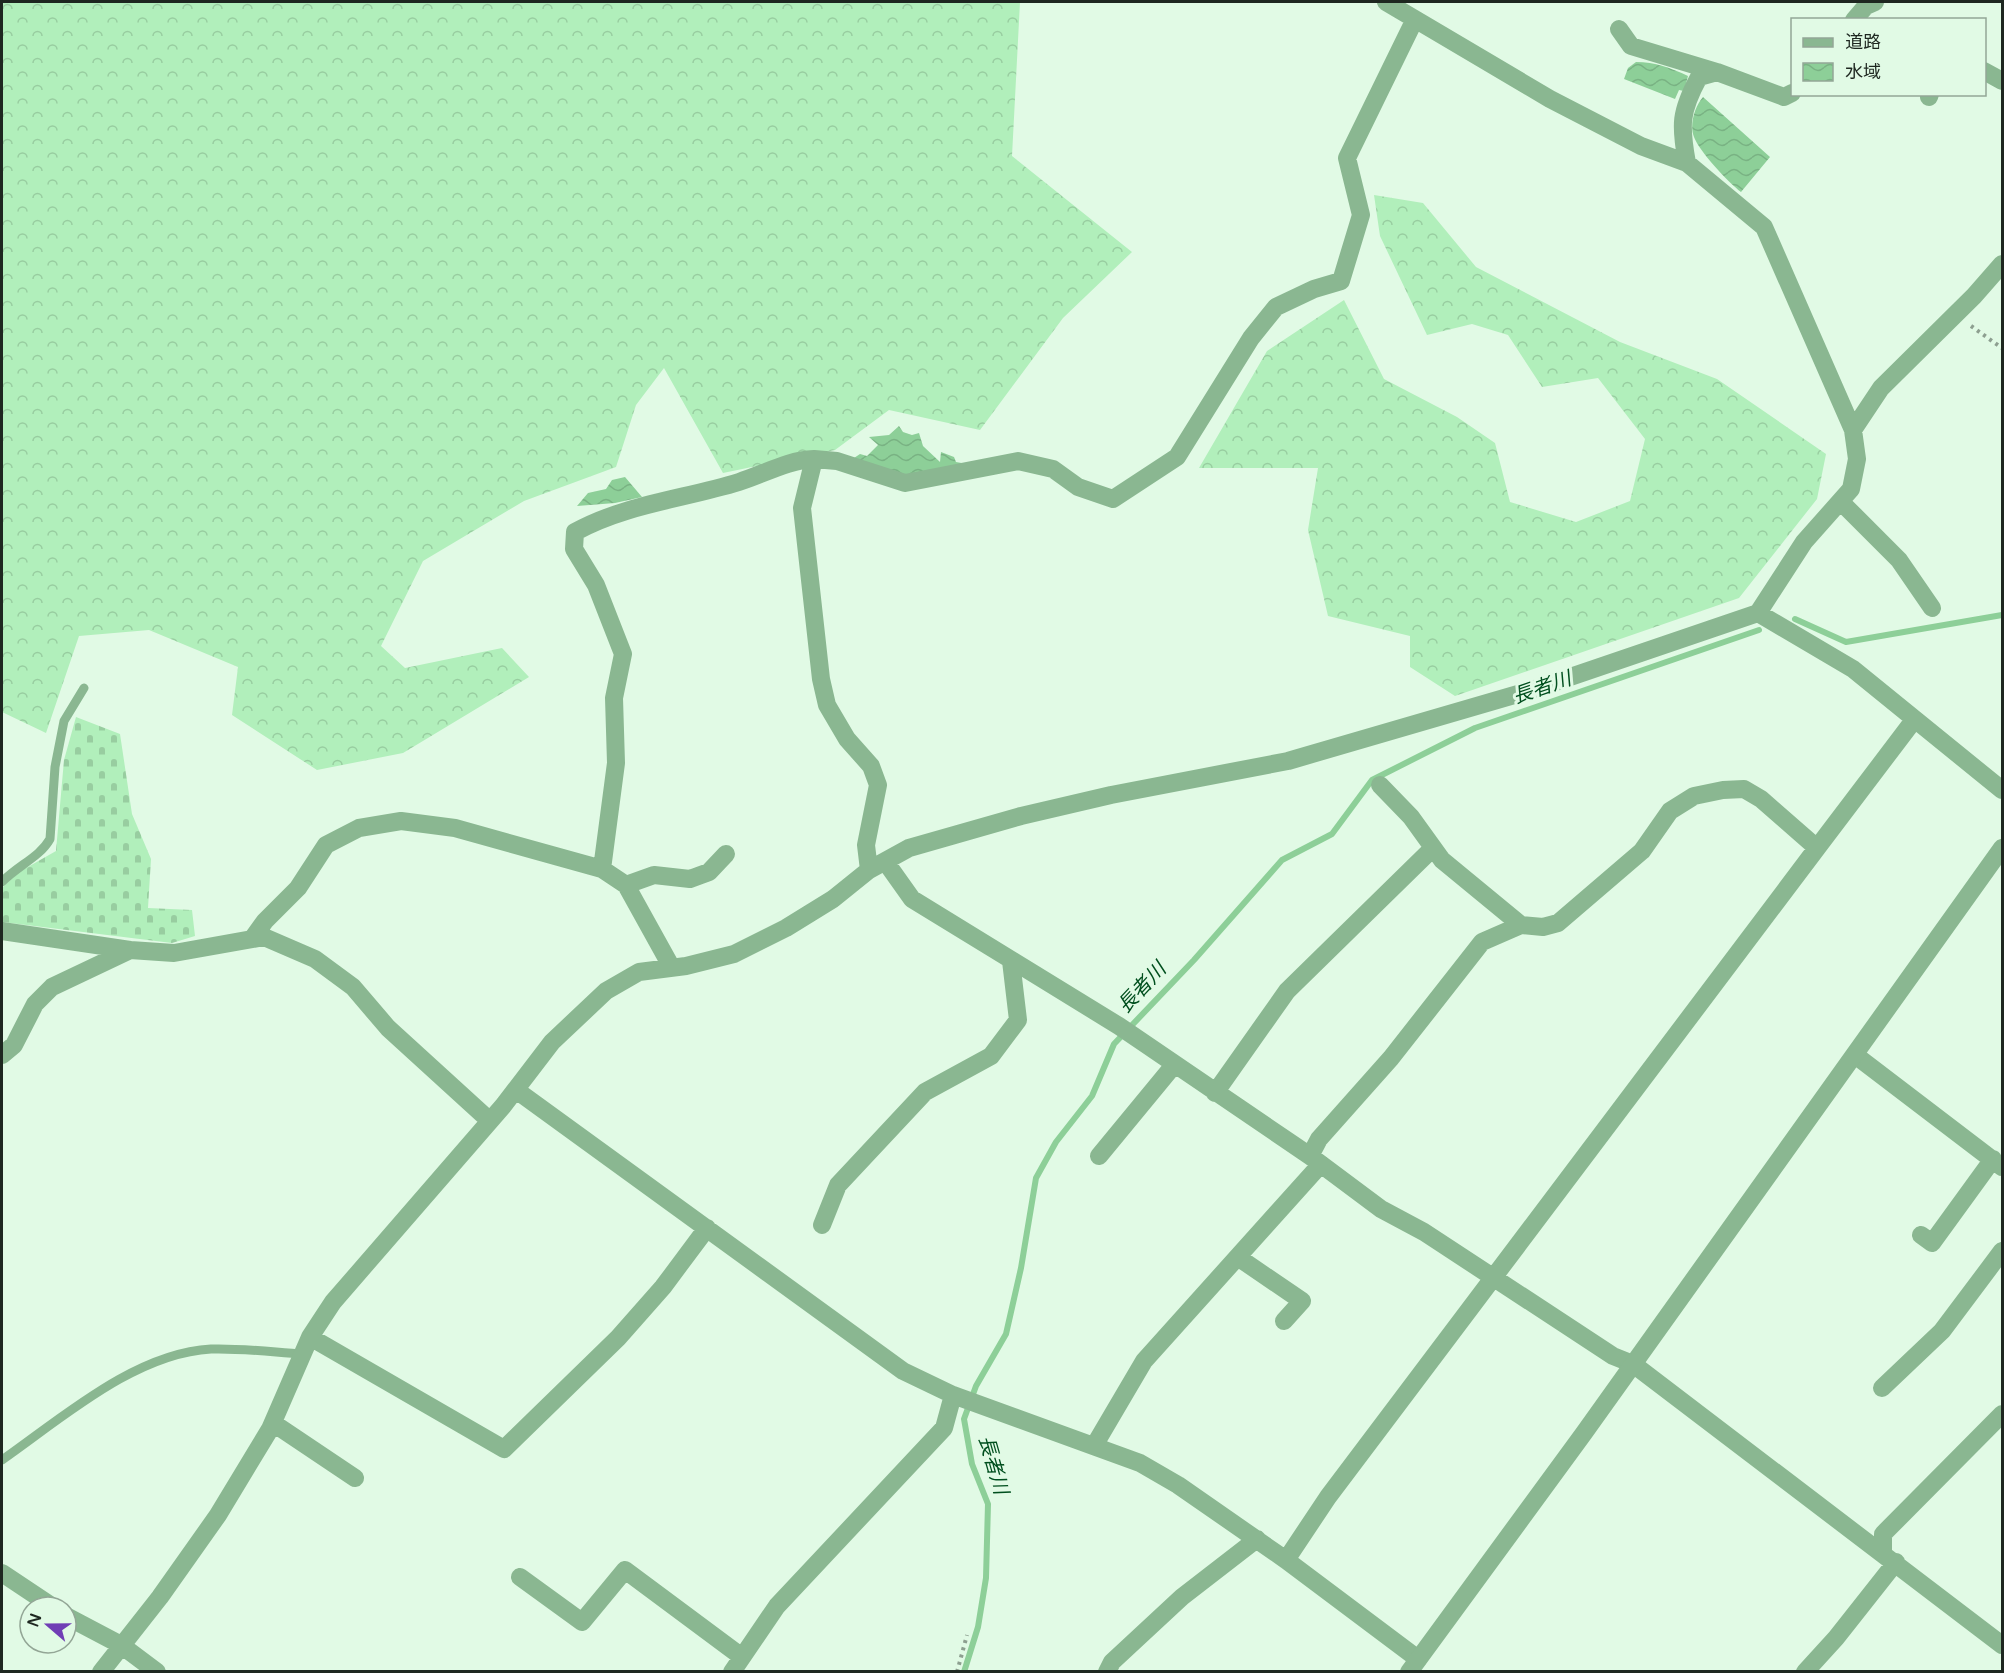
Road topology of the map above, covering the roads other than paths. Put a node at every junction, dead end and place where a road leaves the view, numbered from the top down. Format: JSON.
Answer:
{"nodes":[{"id":1,"x":1386,"y":2,"type":"edge"},
{"id":2,"x":1875,"y":2,"type":"edge"},
{"id":3,"x":1856,"y":18,"type":"edge"},
{"id":4,"x":1415,"y":19,"type":"junction"},
{"id":5,"x":1619,"y":29,"type":"dead end"},
{"id":6,"x":1717,"y":72,"type":"junction"},
{"id":7,"x":1986,"y":72,"type":"edge"},
{"id":8,"x":2002,"y":81,"type":"edge"},
{"id":9,"x":1791,"y":94,"type":"edge"},
{"id":10,"x":1688,"y":163,"type":"junction"},
{"id":11,"x":2002,"y":264,"type":"edge"},
{"id":12,"x":1853,"y":430,"type":"junction"},
{"id":13,"x":814,"y":459,"type":"junction"},
{"id":14,"x":1841,"y":502,"type":"junction"},
{"id":15,"x":1932,"y":609,"type":"dead end"},
{"id":16,"x":1758,"y":613,"type":"junction"},
{"id":17,"x":84,"y":688,"type":"dead end"},
{"id":18,"x":1914,"y":720,"type":"junction"},
{"id":19,"x":1380,"y":784,"type":"dead end"},
{"id":20,"x":2002,"y":790,"type":"edge"},
{"id":21,"x":1433,"y":848,"type":"junction"},
{"id":22,"x":1817,"y":848,"type":"junction"},
{"id":23,"x":2002,"y":848,"type":"edge"},
{"id":24,"x":726,"y":854,"type":"dead end"},
{"id":25,"x":885,"y":861,"type":"junction"},
{"id":26,"x":602,"y":869,"type":"junction"},
{"id":27,"x":869,"y":870,"type":"junction"},
{"id":28,"x":2,"y":882,"type":"edge"},
{"id":29,"x":626,"y":885,"type":"junction"},
{"id":30,"x":1521,"y":925,"type":"junction"},
{"id":31,"x":2,"y":931,"type":"edge"},
{"id":32,"x":252,"y":939,"type":"junction"},
{"id":33,"x":130,"y":950,"type":"junction"},
{"id":34,"x":1011,"y":961,"type":"junction"},
{"id":35,"x":672,"y":968,"type":"junction"},
{"id":36,"x":2,"y":1055,"type":"edge"},
{"id":37,"x":1855,"y":1055,"type":"junction"},
{"id":38,"x":1174,"y":1065,"type":"junction"},
{"id":39,"x":516,"y":1090,"type":"junction"},
{"id":40,"x":1215,"y":1092,"type":"junction"},
{"id":41,"x":490,"y":1121,"type":"junction"},
{"id":42,"x":1099,"y":1156,"type":"dead end"},
{"id":43,"x":1315,"y":1160,"type":"junction"},
{"id":44,"x":1998,"y":1163,"type":"edge"},
{"id":45,"x":822,"y":1225,"type":"dead end"},
{"id":46,"x":707,"y":1228,"type":"junction"},
{"id":47,"x":1921,"y":1235,"type":"dead end"},
{"id":48,"x":2002,"y":1251,"type":"edge"},
{"id":49,"x":1239,"y":1258,"type":"junction"},
{"id":50,"x":1493,"y":1277,"type":"junction"},
{"id":51,"x":1284,"y":1321,"type":"dead end"},
{"id":52,"x":310,"y":1337,"type":"junction"},
{"id":53,"x":303,"y":1354,"type":"junction"},
{"id":54,"x":1633,"y":1364,"type":"junction"},
{"id":55,"x":1882,"y":1388,"type":"dead end"},
{"id":56,"x":957,"y":1396,"type":"junction"},
{"id":57,"x":2002,"y":1414,"type":"edge"},
{"id":58,"x":273,"y":1423,"type":"junction"},
{"id":59,"x":1094,"y":1446,"type":"junction"},
{"id":60,"x":2,"y":1460,"type":"edge"},
{"id":61,"x":355,"y":1478,"type":"dead end"},
{"id":62,"x":1257,"y":1539,"type":"junction"},
{"id":63,"x":1889,"y":1558,"type":"junction"},
{"id":64,"x":1286,"y":1560,"type":"junction"},
{"id":65,"x":2,"y":1573,"type":"edge"},
{"id":66,"x":520,"y":1577,"type":"dead end"},
{"id":67,"x":35,"y":1595,"type":"edge"},
{"id":68,"x":78,"y":1622,"type":"edge"},
{"id":69,"x":121,"y":1645,"type":"junction"},
{"id":70,"x":2002,"y":1645,"type":"edge"},
{"id":71,"x":737,"y":1664,"type":"edge"},
{"id":72,"x":1413,"y":1665,"type":"edge"},
{"id":73,"x":101,"y":1671,"type":"edge"},
{"id":74,"x":157,"y":1671,"type":"edge"},
{"id":75,"x":1107,"y":1671,"type":"edge"},
{"id":76,"x":1805,"y":1671,"type":"edge"}],
"edges":[{"from":1,"to":4,"type":"street"},
{"from":2,"to":3,"type":"street"},
{"from":4,"to":10,"type":"street"},
{"from":4,"to":13,"type":"street"},
{"from":5,"to":6,"type":"street"},
{"from":6,"to":9,"type":"street"},
{"from":6,"to":10,"type":"street"},
{"from":7,"to":8,"type":"street"},
{"from":10,"to":12,"type":"street"},
{"from":11,"to":12,"type":"street"},
{"from":12,"to":14,"type":"street"},
{"from":13,"to":26,"type":"street"},
{"from":13,"to":27,"type":"street"},
{"from":14,"to":15,"type":"street"},
{"from":14,"to":16,"type":"street"},
{"from":16,"to":18,"type":"street"},
{"from":16,"to":25,"type":"street"},
{"from":17,"to":28,"type":"lane"},
{"from":18,"to":20,"type":"street"},
{"from":18,"to":22,"type":"street"},
{"from":19,"to":21,"type":"street"},
{"from":21,"to":30,"type":"street"},
{"from":21,"to":40,"type":"street"},
{"from":22,"to":30,"type":"street"},
{"from":22,"to":50,"type":"street"},
{"from":23,"to":37,"type":"street"},
{"from":24,"to":29,"type":"street"},
{"from":25,"to":27,"type":"street"},
{"from":25,"to":34,"type":"street"},
{"from":26,"to":29,"type":"street"},
{"from":26,"to":32,"type":"street"},
{"from":27,"to":35,"type":"street"},
{"from":29,"to":35,"type":"street"},
{"from":30,"to":43,"type":"street"},
{"from":31,"to":33,"type":"street"},
{"from":32,"to":33,"type":"street"},
{"from":32,"to":41,"type":"street"},
{"from":33,"to":36,"type":"street"},
{"from":34,"to":38,"type":"street"},
{"from":34,"to":45,"type":"street"},
{"from":35,"to":39,"type":"street"},
{"from":37,"to":44,"type":"street"},
{"from":37,"to":54,"type":"street"},
{"from":38,"to":40,"type":"street"},
{"from":38,"to":42,"type":"street"},
{"from":39,"to":41,"type":"street"},
{"from":39,"to":46,"type":"street"},
{"from":40,"to":43,"type":"street"},
{"from":41,"to":52,"type":"street"},
{"from":43,"to":49,"type":"street"},
{"from":43,"to":50,"type":"street"},
{"from":44,"to":47,"type":"street"},
{"from":46,"to":52,"type":"street"},
{"from":46,"to":56,"type":"street"},
{"from":48,"to":55,"type":"street"},
{"from":49,"to":51,"type":"street"},
{"from":49,"to":59,"type":"street"},
{"from":50,"to":54,"type":"street"},
{"from":50,"to":64,"type":"street"},
{"from":52,"to":53,"type":"street"},
{"from":53,"to":58,"type":"street"},
{"from":53,"to":60,"type":"lane"},
{"from":54,"to":63,"type":"street"},
{"from":54,"to":72,"type":"street"},
{"from":56,"to":59,"type":"street"},
{"from":56,"to":71,"type":"street"},
{"from":57,"to":63,"type":"street"},
{"from":58,"to":61,"type":"street"},
{"from":58,"to":69,"type":"street"},
{"from":59,"to":62,"type":"street"},
{"from":62,"to":64,"type":"street"},
{"from":62,"to":75,"type":"street"},
{"from":63,"to":70,"type":"street"},
{"from":63,"to":76,"type":"street"},
{"from":64,"to":72,"type":"street"},
{"from":65,"to":67,"type":"street"},
{"from":66,"to":71,"type":"street"},
{"from":68,"to":69,"type":"street"},
{"from":69,"to":73,"type":"street"},
{"from":69,"to":74,"type":"street"}]}
